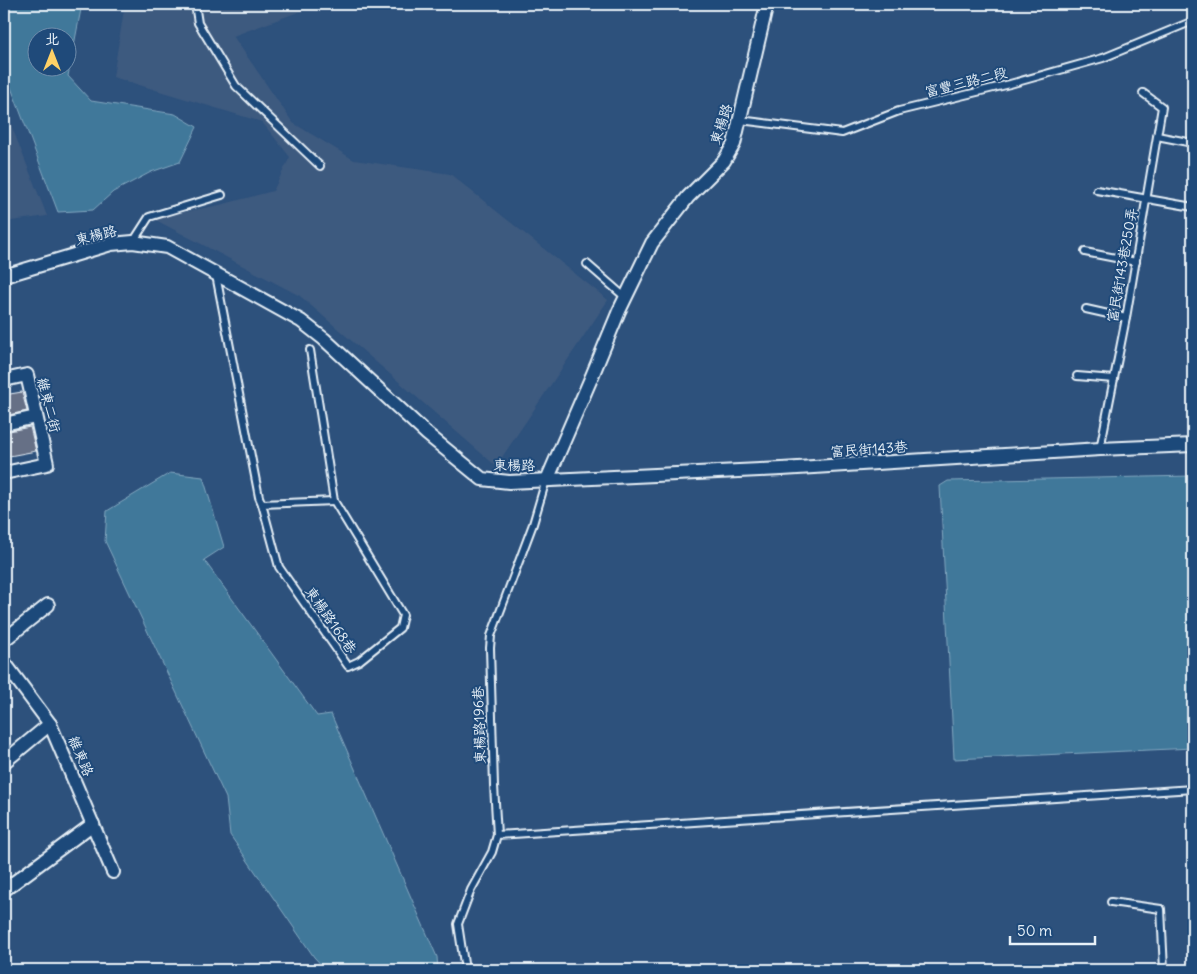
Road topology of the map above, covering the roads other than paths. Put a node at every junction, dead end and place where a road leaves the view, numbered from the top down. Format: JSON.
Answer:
{"nodes":[{"id":1,"x":195,"y":4,"type":"edge"},
{"id":2,"x":767,"y":4,"type":"edge"},
{"id":3,"x":1193,"y":21,"type":"edge"},
{"id":4,"x":1143,"y":93,"type":"dead end"},
{"id":5,"x":740,"y":120,"type":"junction"},
{"id":6,"x":1157,"y":136,"type":"junction"},
{"id":7,"x":1193,"y":143,"type":"edge"},
{"id":8,"x":320,"y":166,"type":"dead end"},
{"id":9,"x":1097,"y":190,"type":"dead end"},
{"id":10,"x":222,"y":195,"type":"dead end"},
{"id":11,"x":1146,"y":199,"type":"junction"},
{"id":12,"x":1193,"y":207,"type":"edge"},
{"id":13,"x":133,"y":242,"type":"junction"},
{"id":14,"x":1086,"y":252,"type":"dead end"},
{"id":15,"x":1136,"y":262,"type":"junction"},
{"id":16,"x":587,"y":264,"type":"dead end"},
{"id":17,"x":216,"y":274,"type":"junction"},
{"id":18,"x":4,"y":276,"type":"edge"},
{"id":19,"x":626,"y":298,"type":"junction"},
{"id":20,"x":1086,"y":309,"type":"dead end"},
{"id":21,"x":1126,"y":318,"type":"junction"},
{"id":22,"x":310,"y":350,"type":"dead end"},
{"id":23,"x":1077,"y":376,"type":"dead end"},
{"id":24,"x":4,"y":380,"type":"edge"},
{"id":25,"x":1114,"y":380,"type":"junction"},
{"id":26,"x":36,"y":417,"type":"junction"},
{"id":27,"x":4,"y":424,"type":"edge"},
{"id":28,"x":1193,"y":445,"type":"edge"},
{"id":29,"x":1100,"y":450,"type":"junction"},
{"id":30,"x":4,"y":473,"type":"edge"},
{"id":31,"x":547,"y":480,"type":"junction"},
{"id":32,"x":334,"y":501,"type":"junction"},
{"id":33,"x":262,"y":504,"type":"junction"},
{"id":34,"x":48,"y":605,"type":"dead end"},
{"id":35,"x":4,"y":640,"type":"edge"},
{"id":36,"x":4,"y":662,"type":"edge"},
{"id":37,"x":50,"y":724,"type":"junction"},
{"id":38,"x":4,"y":762,"type":"edge"},
{"id":39,"x":1193,"y":789,"type":"edge"},
{"id":40,"x":93,"y":824,"type":"junction"},
{"id":41,"x":497,"y":835,"type":"junction"},
{"id":42,"x":113,"y":872,"type":"dead end"},
{"id":43,"x":4,"y":890,"type":"edge"},
{"id":44,"x":1111,"y":902,"type":"dead end"},
{"id":45,"x":465,"y":970,"type":"edge"},
{"id":46,"x":1164,"y":970,"type":"edge"}],
"edges":[{"from":1,"to":8,"type":"lane"},
{"from":2,"to":5,"type":"street","name":"東楊路"},
{"from":3,"to":5,"type":"lane","name":"富豐三路二段"},
{"from":4,"to":6,"type":"lane","name":"富民街143巷250弄"},
{"from":5,"to":19,"type":"street","name":"東楊路"},
{"from":6,"to":7,"type":"lane"},
{"from":6,"to":11,"type":"lane","name":"富民街143巷250弄"},
{"from":9,"to":11,"type":"lane"},
{"from":10,"to":13,"type":"lane"},
{"from":11,"to":12,"type":"lane"},
{"from":11,"to":15,"type":"lane","name":"富民街143巷250弄"},
{"from":13,"to":17,"type":"street","name":"東楊路"},
{"from":13,"to":18,"type":"street","name":"東楊路"},
{"from":14,"to":15,"type":"lane"},
{"from":15,"to":21,"type":"lane","name":"富民街143巷250弄"},
{"from":16,"to":19,"type":"lane"},
{"from":17,"to":31,"type":"street","name":"東楊路"},
{"from":17,"to":33,"type":"lane","name":"東楊路168巷"},
{"from":19,"to":31,"type":"street","name":"東楊路"},
{"from":20,"to":21,"type":"lane"},
{"from":21,"to":25,"type":"lane","name":"富民街143巷250弄"},
{"from":22,"to":32,"type":"lane","name":"東楊路168巷"},
{"from":23,"to":25,"type":"lane"},
{"from":24,"to":26,"type":"street","name":"維東二街"},
{"from":25,"to":29,"type":"lane","name":"富民街143巷250弄"},
{"from":26,"to":27,"type":"street"},
{"from":26,"to":30,"type":"street","name":"維東二街"},
{"from":28,"to":29,"type":"street","name":"富民街143巷"},
{"from":29,"to":31,"type":"street","name":"富民街143巷"},
{"from":31,"to":41,"type":"lane","name":"東楊路196巷"},
{"from":32,"to":33,"type":"lane"},
{"from":32,"to":33,"type":"lane","name":"東楊路168巷"},
{"from":34,"to":35,"type":"street"},
{"from":36,"to":37,"type":"street","name":"維東路"},
{"from":37,"to":38,"type":"street"},
{"from":37,"to":40,"type":"street","name":"維東路"},
{"from":39,"to":41,"type":"lane"},
{"from":40,"to":42,"type":"street","name":"維東路"},
{"from":40,"to":43,"type":"street"},
{"from":41,"to":45,"type":"lane","name":"東楊路196巷"},
{"from":44,"to":46,"type":"lane"}]}
